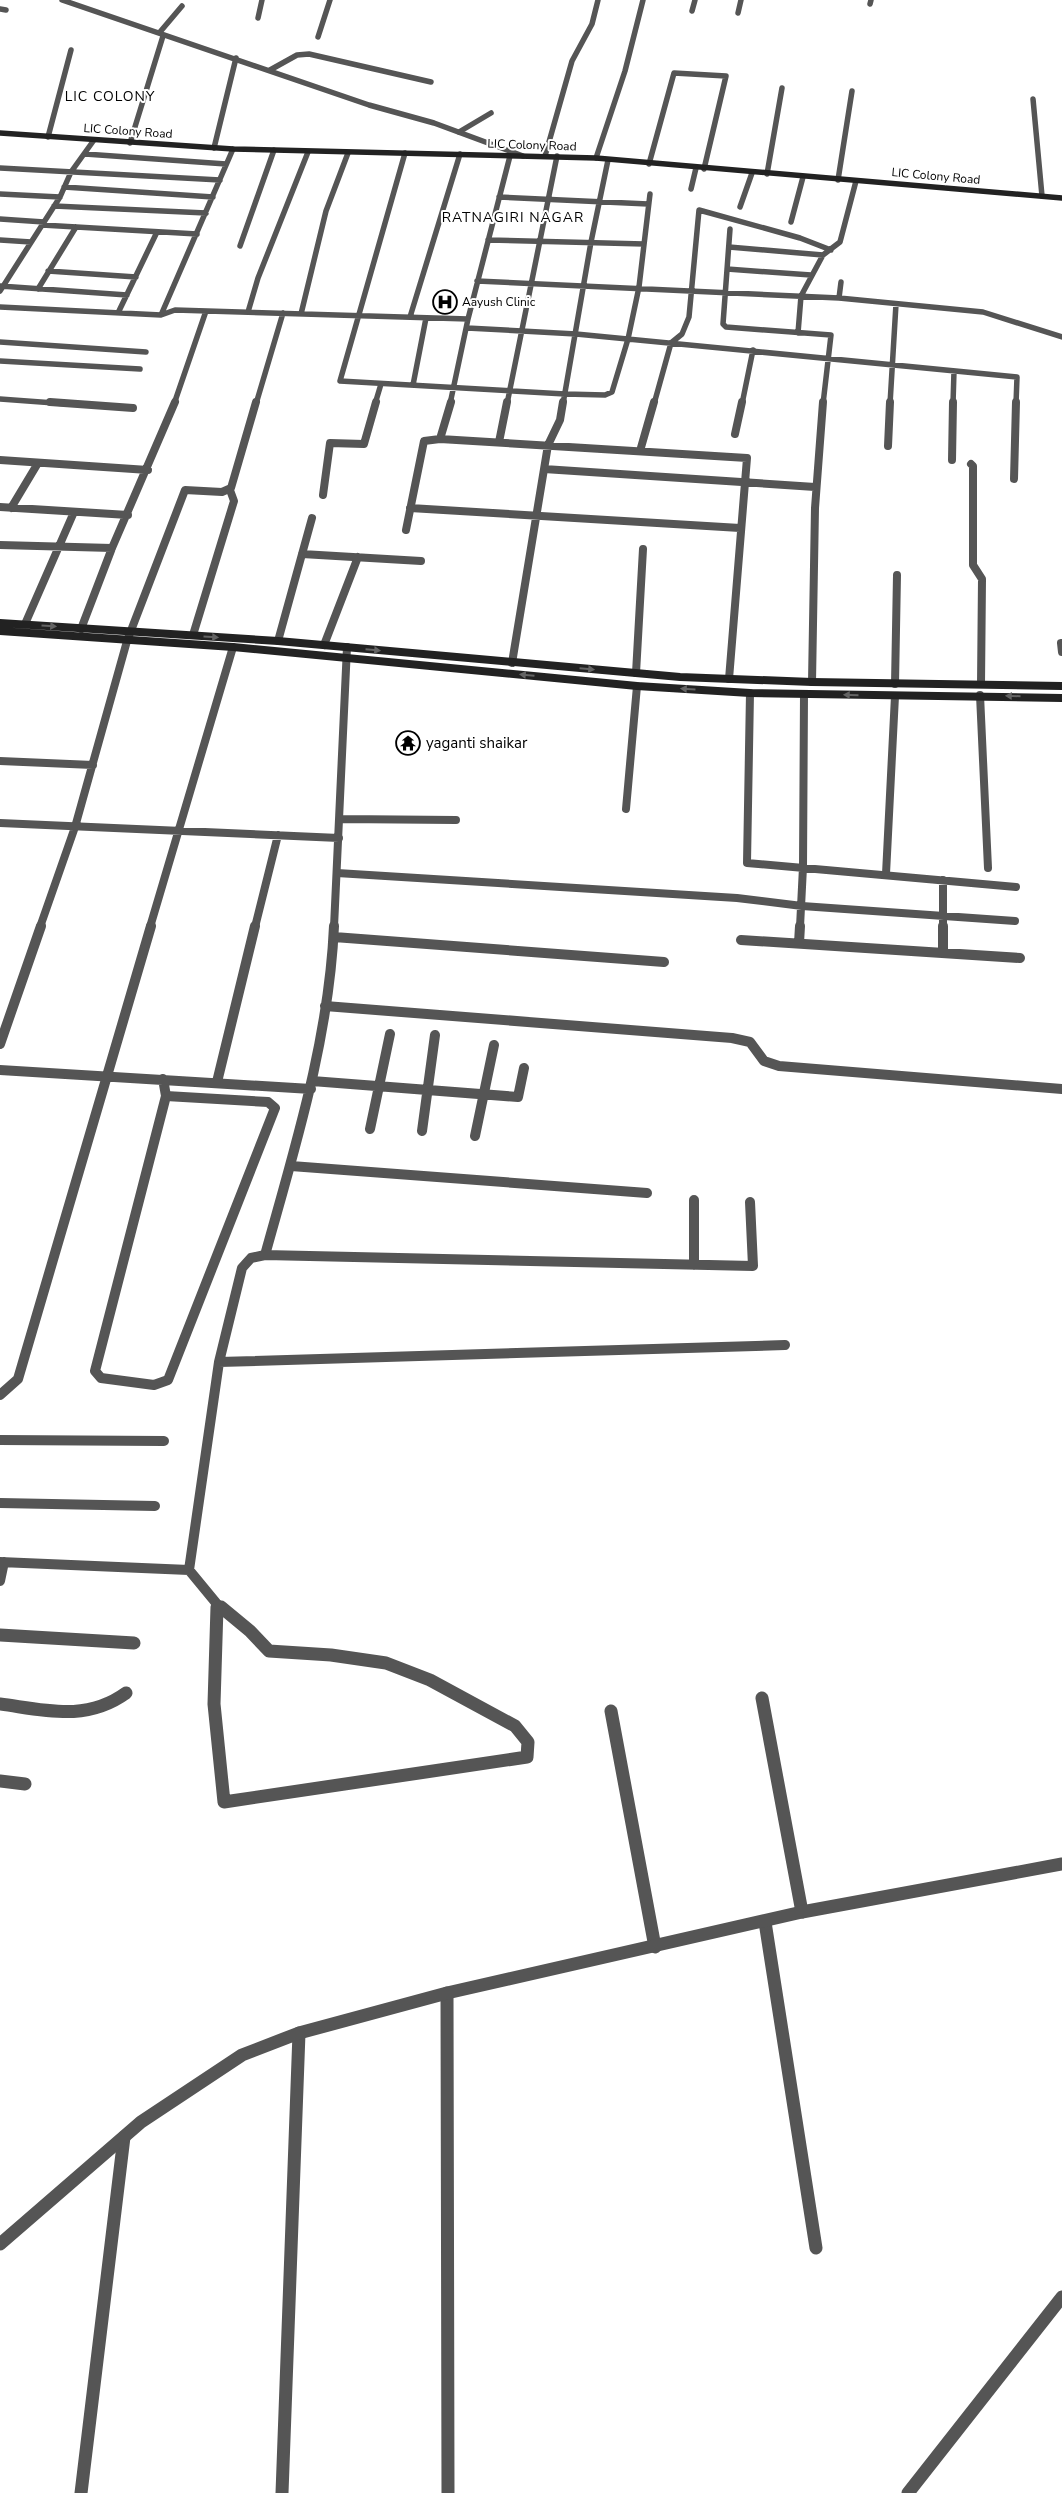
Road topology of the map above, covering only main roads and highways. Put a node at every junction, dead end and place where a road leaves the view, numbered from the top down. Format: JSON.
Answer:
{"nodes":[{"id":1,"x":0,"y":133,"type":"edge"},
{"id":2,"x":1062,"y":198,"type":"edge"},
{"id":3,"x":0,"y":623,"type":"edge"},
{"id":4,"x":0,"y":631,"type":"edge"},
{"id":5,"x":346,"y":653,"type":"junction"},
{"id":6,"x":1062,"y":686,"type":"edge"},
{"id":7,"x":1062,"y":698,"type":"edge"}],
"edges":[{"from":1,"to":2,"type":"main road","name":"LIC Colony Road"},
{"from":3,"to":5,"type":"main road","one_way":true},
{"from":4,"to":5,"type":"main road"},
{"from":5,"to":6,"type":"main road","one_way":true},
{"from":7,"to":5,"type":"main road","one_way":true}]}
